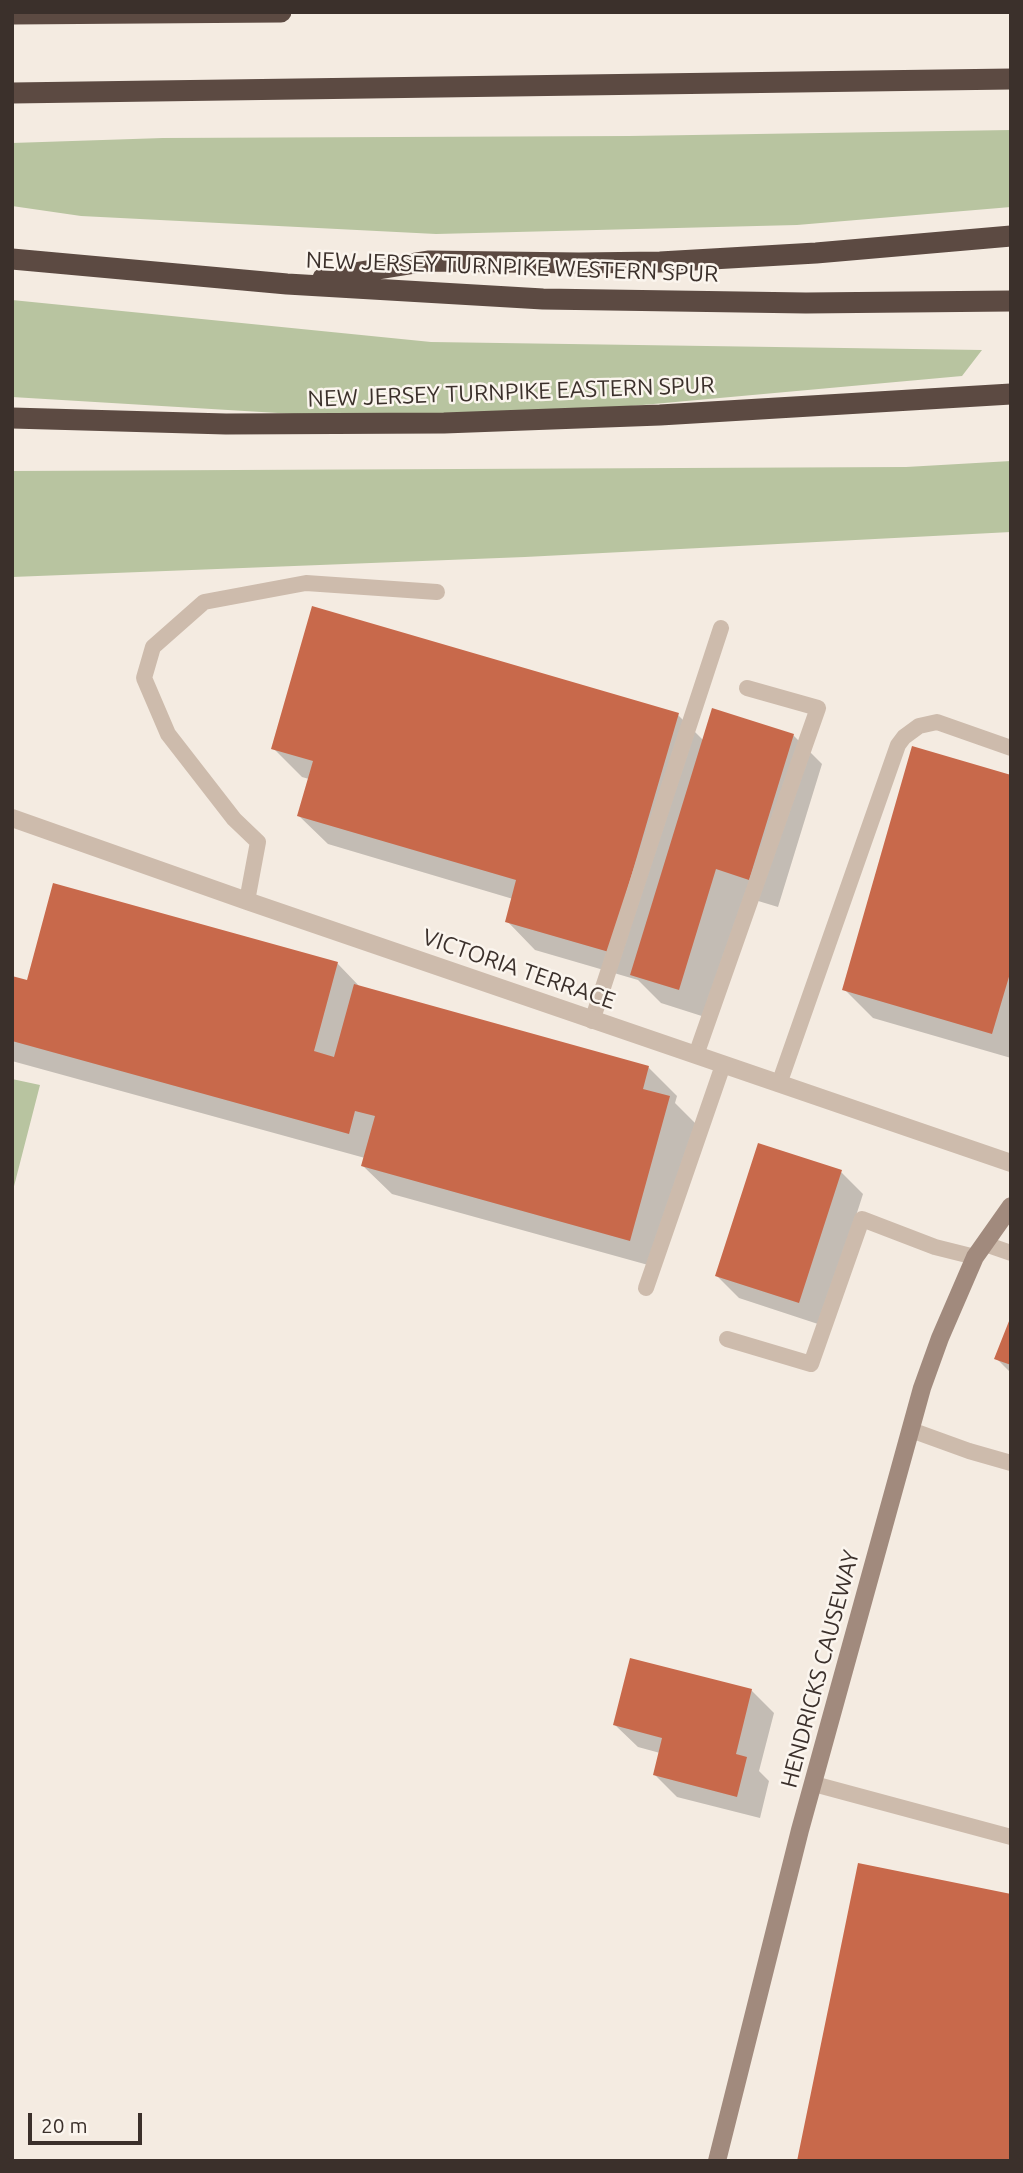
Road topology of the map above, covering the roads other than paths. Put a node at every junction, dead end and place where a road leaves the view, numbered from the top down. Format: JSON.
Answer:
{"nodes":[{"id":1,"x":281,"y":12,"type":"edge"},
{"id":2,"x":12,"y":14,"type":"edge"},
{"id":3,"x":1011,"y":79,"type":"edge"},
{"id":4,"x":12,"y":93,"type":"edge"},
{"id":5,"x":1011,"y":236,"type":"edge"},
{"id":6,"x":12,"y":259,"type":"edge"},
{"id":7,"x":287,"y":284,"type":"junction"},
{"id":8,"x":1011,"y":301,"type":"edge"},
{"id":9,"x":1011,"y":394,"type":"edge"},
{"id":10,"x":12,"y":418,"type":"edge"},
{"id":11,"x":438,"y":592,"type":"dead end"},
{"id":12,"x":721,"y":628,"type":"dead end"},
{"id":13,"x":747,"y":688,"type":"dead end"},
{"id":14,"x":1011,"y":748,"type":"edge"},
{"id":15,"x":12,"y":818,"type":"edge"},
{"id":16,"x":247,"y":901,"type":"junction"},
{"id":17,"x":592,"y":1020,"type":"junction"},
{"id":18,"x":696,"y":1055,"type":"junction"},
{"id":19,"x":723,"y":1065,"type":"junction"},
{"id":20,"x":779,"y":1084,"type":"junction"},
{"id":21,"x":1011,"y":1163,"type":"edge"},
{"id":22,"x":1011,"y":1206,"type":"edge"},
{"id":23,"x":980,"y":1250,"type":"junction"},
{"id":24,"x":1011,"y":1252,"type":"edge"},
{"id":25,"x":646,"y":1288,"type":"dead end"},
{"id":26,"x":727,"y":1339,"type":"dead end"},
{"id":27,"x":911,"y":1430,"type":"junction"},
{"id":28,"x":1011,"y":1463,"type":"edge"},
{"id":29,"x":814,"y":1784,"type":"junction"},
{"id":30,"x":1011,"y":1837,"type":"edge"},
{"id":31,"x":717,"y":2161,"type":"edge"}],
"edges":[{"from":1,"to":2,"type":"highway"},
{"from":3,"to":4,"type":"highway"},
{"from":5,"to":7,"type":"highway"},
{"from":6,"to":7,"type":"highway","name":"NEW JERSEY TURNPIKE WESTERN SPUR"},
{"from":7,"to":8,"type":"highway","name":"NEW JERSEY TURNPIKE WESTERN SPUR"},
{"from":9,"to":10,"type":"highway","name":"NEW JERSEY TURNPIKE EASTERN SPUR"},
{"from":11,"to":16,"type":"lane"},
{"from":12,"to":17,"type":"lane"},
{"from":13,"to":18,"type":"lane"},
{"from":14,"to":20,"type":"lane"},
{"from":15,"to":16,"type":"street","name":"VICTORIA TERRACE"},
{"from":16,"to":17,"type":"street","name":"VICTORIA TERRACE"},
{"from":17,"to":18,"type":"street","name":"VICTORIA TERRACE"},
{"from":18,"to":19,"type":"street","name":"VICTORIA TERRACE"},
{"from":19,"to":20,"type":"street","name":"VICTORIA TERRACE"},
{"from":19,"to":25,"type":"lane"},
{"from":20,"to":21,"type":"street","name":"VICTORIA TERRACE"},
{"from":22,"to":23,"type":"main road","name":"HENDRICKS CAUSEWAY"},
{"from":23,"to":24,"type":"lane"},
{"from":23,"to":26,"type":"lane"},
{"from":23,"to":27,"type":"main road","name":"HENDRICKS CAUSEWAY"},
{"from":27,"to":28,"type":"lane"},
{"from":27,"to":29,"type":"main road","name":"HENDRICKS CAUSEWAY"},
{"from":29,"to":30,"type":"lane"},
{"from":29,"to":31,"type":"main road","name":"HENDRICKS CAUSEWAY"}]}
